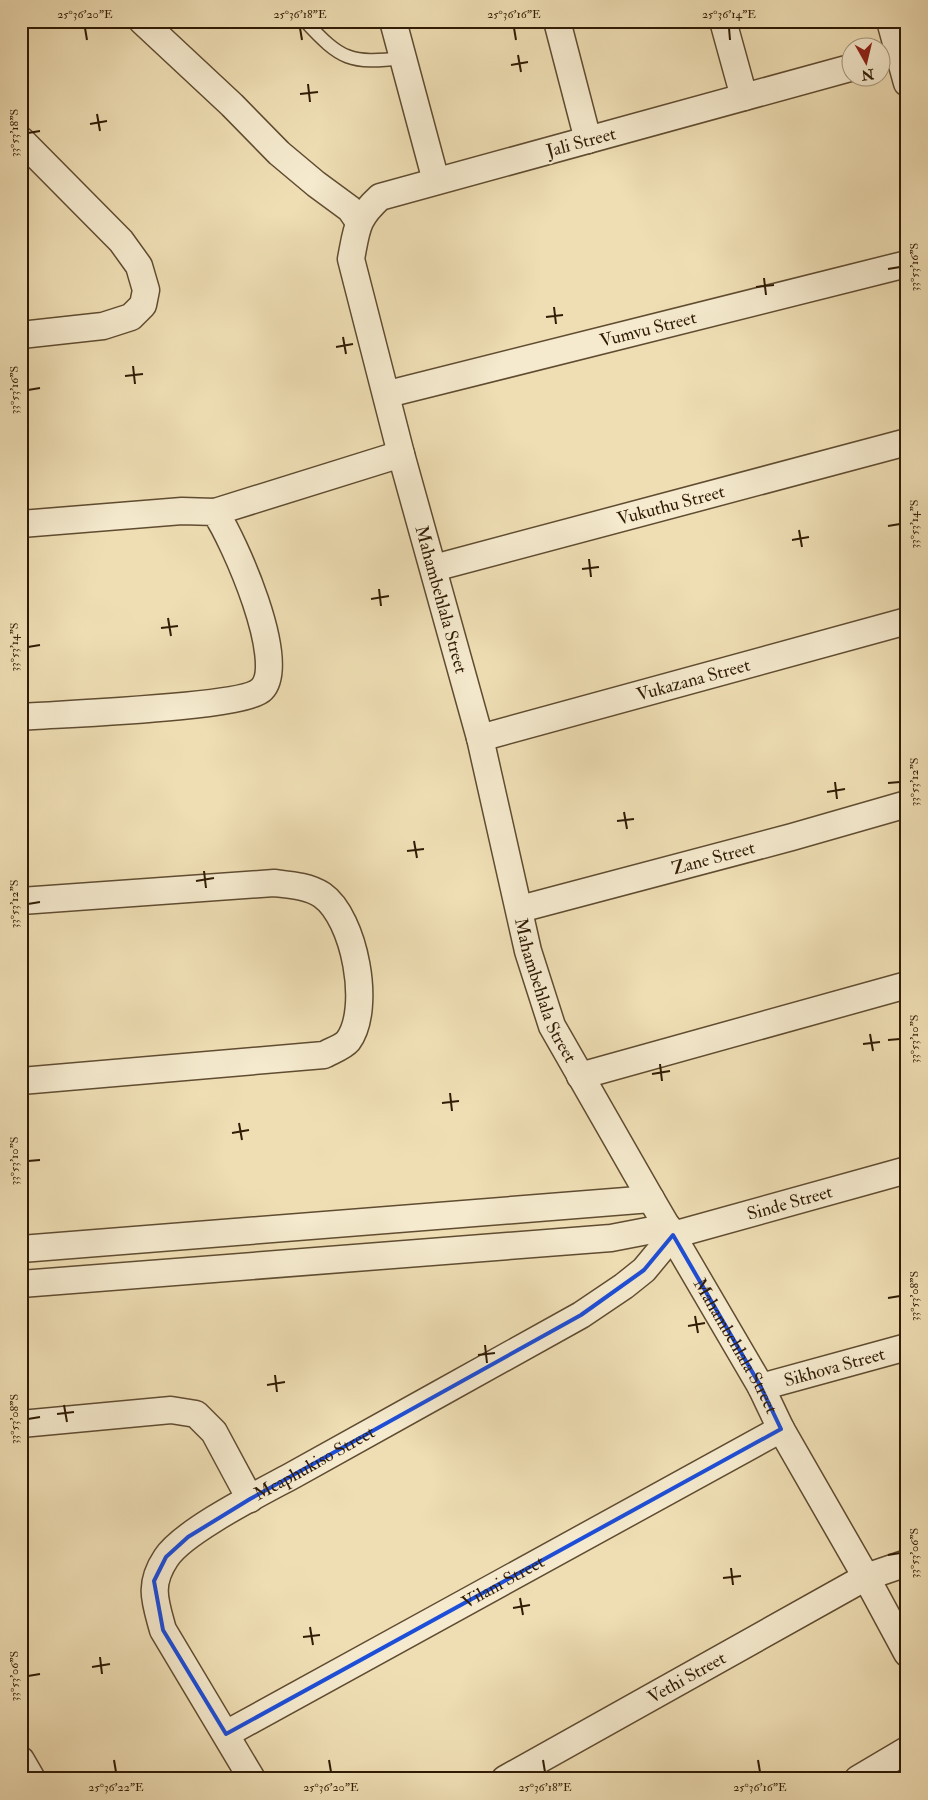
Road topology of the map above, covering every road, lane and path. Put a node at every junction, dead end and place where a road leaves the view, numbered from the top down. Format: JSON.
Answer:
{"nodes":[{"id":1,"x":142,"y":21,"type":"edge"},
{"id":2,"x":305,"y":21,"type":"edge"},
{"id":3,"x":393,"y":21,"type":"edge"},
{"id":4,"x":557,"y":21,"type":"edge"},
{"id":5,"x":723,"y":21,"type":"edge"},
{"id":6,"x":890,"y":21,"type":"edge"},
{"id":7,"x":895,"y":55,"type":"edge"},
{"id":8,"x":403,"y":58,"type":"junction"},
{"id":9,"x":840,"y":71,"type":"edge"},
{"id":10,"x":907,"y":83,"type":"edge"},
{"id":11,"x":744,"y":97,"type":"junction"},
{"id":12,"x":21,"y":140,"type":"edge"},
{"id":13,"x":588,"y":140,"type":"junction"},
{"id":14,"x":436,"y":182,"type":"junction"},
{"id":15,"x":359,"y":222,"type":"junction"},
{"id":16,"x":351,"y":259,"type":"joint"},
{"id":17,"x":907,"y":264,"type":"edge"},
{"id":18,"x":21,"y":335,"type":"edge"},
{"id":19,"x":388,"y":394,"type":"junction"},
{"id":20,"x":907,"y":442,"type":"edge"},
{"id":21,"x":402,"y":454,"type":"junction"},
{"id":22,"x":215,"y":512,"type":"junction"},
{"id":23,"x":21,"y":524,"type":"edge"},
{"id":24,"x":434,"y":568,"type":"junction"},
{"id":25,"x":907,"y":621,"type":"edge"},
{"id":26,"x":21,"y":717,"type":"edge"},
{"id":27,"x":480,"y":738,"type":"junction"},
{"id":28,"x":907,"y":804,"type":"edge"},
{"id":29,"x":21,"y":901,"type":"edge"},
{"id":30,"x":520,"y":909,"type":"junction"},
{"id":31,"x":907,"y":985,"type":"edge"},
{"id":32,"x":580,"y":1076,"type":"junction"},
{"id":33,"x":21,"y":1081,"type":"edge"},
{"id":34,"x":907,"y":1170,"type":"edge"},
{"id":35,"x":651,"y":1199,"type":"junction"},
{"id":36,"x":670,"y":1231,"type":"junction"},
{"id":37,"x":21,"y":1249,"type":"edge"},
{"id":38,"x":21,"y":1284,"type":"edge"},
{"id":39,"x":907,"y":1347,"type":"edge"},
{"id":40,"x":761,"y":1387,"type":"junction"},
{"id":41,"x":21,"y":1424,"type":"edge"},
{"id":42,"x":780,"y":1429,"type":"junction"},
{"id":43,"x":250,"y":1499,"type":"junction"},
{"id":44,"x":907,"y":1563,"type":"edge"},
{"id":45,"x":866,"y":1576,"type":"junction"},
{"id":46,"x":907,"y":1653,"type":"edge"},
{"id":47,"x":226,"y":1734,"type":"junction"},
{"id":48,"x":907,"y":1750,"type":"edge"},
{"id":49,"x":21,"y":1760,"type":"edge"},
{"id":50,"x":32,"y":1779,"type":"edge"},
{"id":51,"x":252,"y":1779,"type":"edge"},
{"id":52,"x":506,"y":1779,"type":"edge"},
{"id":53,"x":858,"y":1779,"type":"edge"}],
"edges":[{"from":1,"to":15,"type":"street"},
{"from":2,"to":8,"type":"lane"},
{"from":3,"to":8,"type":"street"},
{"from":4,"to":13,"type":"street"},
{"from":5,"to":11,"type":"street"},
{"from":6,"to":7,"type":"street"},
{"from":7,"to":10,"type":"street"},
{"from":8,"to":14,"type":"street"},
{"from":9,"to":11,"type":"street","name":"Jali Street"},
{"from":11,"to":13,"type":"street","name":"Jali Street"},
{"from":12,"to":18,"type":"street"},
{"from":13,"to":14,"type":"street","name":"Jali Street"},
{"from":14,"to":15,"type":"street","name":"Jali Street"},
{"from":15,"to":16,"type":"street","name":"Jali Street"},
{"from":16,"to":19,"type":"street","name":"Mahambehlala Street"},
{"from":17,"to":19,"type":"street","name":"Vumvu Street"},
{"from":19,"to":21,"type":"street","name":"Mahambehlala Street"},
{"from":20,"to":24,"type":"street","name":"Vukuthu Street"},
{"from":21,"to":22,"type":"street"},
{"from":21,"to":24,"type":"street","name":"Mahambehlala Street"},
{"from":22,"to":23,"type":"street"},
{"from":22,"to":26,"type":"street"},
{"from":24,"to":27,"type":"street","name":"Mahambehlala Street"},
{"from":25,"to":27,"type":"street","name":"Vukazana Street"},
{"from":27,"to":30,"type":"street","name":"Mahambehlala Street"},
{"from":28,"to":30,"type":"street","name":"Zane Street"},
{"from":29,"to":33,"type":"street"},
{"from":30,"to":32,"type":"street","name":"Mahambehlala Street"},
{"from":31,"to":32,"type":"street"},
{"from":32,"to":35,"type":"street","name":"Mahambehlala Street"},
{"from":34,"to":36,"type":"street","name":"Sinde Street"},
{"from":35,"to":36,"type":"street","name":"Mahambehlala Street"},
{"from":35,"to":37,"type":"street"},
{"from":36,"to":38,"type":"street","name":"Sinde Street"},
{"from":36,"to":40,"type":"street","name":"Mahambehlala Street"},
{"from":36,"to":43,"type":"street","name":"Mcaphukiso Street"},
{"from":39,"to":40,"type":"street","name":"Sikhova Street"},
{"from":40,"to":42,"type":"street","name":"Mahambehlala Street"},
{"from":41,"to":43,"type":"street"},
{"from":42,"to":45,"type":"street","name":"Mahambehlala Street"},
{"from":42,"to":47,"type":"street","name":"Vilani Street"},
{"from":43,"to":47,"type":"street","name":"Mcaphukiso Street"},
{"from":44,"to":45,"type":"street","name":"Vethi Street"},
{"from":45,"to":46,"type":"street","name":"Mahambehlala Street"},
{"from":45,"to":52,"type":"street","name":"Vethi Street"},
{"from":47,"to":51,"type":"street","name":"Mcaphukiso Street"},
{"from":48,"to":53,"type":"street"},
{"from":49,"to":50,"type":"street"}]}
